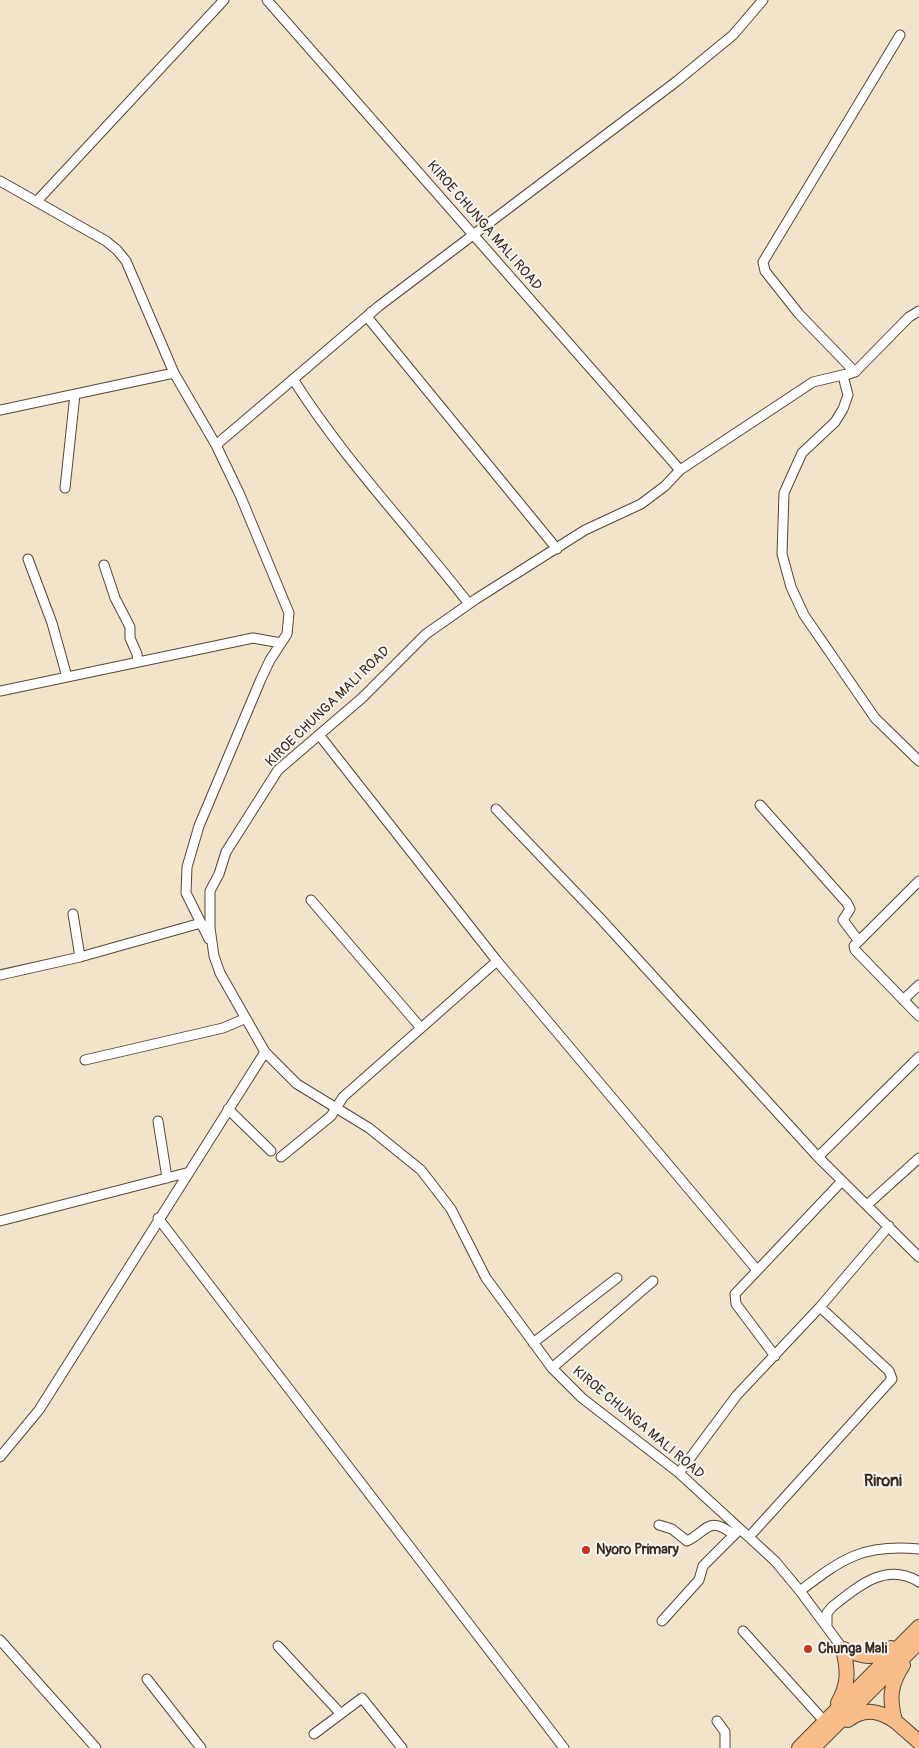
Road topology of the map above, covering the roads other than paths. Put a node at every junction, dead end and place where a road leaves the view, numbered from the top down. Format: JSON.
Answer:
{"nodes":[{"id":1,"x":224,"y":0,"type":"edge"},
{"id":2,"x":267,"y":0,"type":"edge"},
{"id":3,"x":764,"y":0,"type":"edge"},
{"id":4,"x":900,"y":35,"type":"dead end"},
{"id":5,"x":0,"y":181,"type":"edge"},
{"id":6,"x":38,"y":200,"type":"junction"},
{"id":7,"x":473,"y":235,"type":"junction"},
{"id":8,"x":919,"y":311,"type":"edge"},
{"id":9,"x":372,"y":312,"type":"junction"},
{"id":10,"x":174,"y":372,"type":"junction"},
{"id":11,"x":855,"y":372,"type":"junction"},
{"id":12,"x":293,"y":379,"type":"junction"},
{"id":13,"x":75,"y":394,"type":"junction"},
{"id":14,"x":0,"y":410,"type":"edge"},
{"id":15,"x":216,"y":444,"type":"junction"},
{"id":16,"x":680,"y":470,"type":"junction"},
{"id":17,"x":65,"y":488,"type":"dead end"},
{"id":18,"x":557,"y":549,"type":"junction"},
{"id":19,"x":28,"y":559,"type":"dead end"},
{"id":20,"x":104,"y":566,"type":"dead end"},
{"id":21,"x":468,"y":604,"type":"junction"},
{"id":22,"x":281,"y":643,"type":"junction"},
{"id":23,"x":138,"y":662,"type":"junction"},
{"id":24,"x":68,"y":677,"type":"junction"},
{"id":25,"x":0,"y":691,"type":"edge"},
{"id":26,"x":320,"y":736,"type":"junction"},
{"id":27,"x":919,"y":761,"type":"edge"},
{"id":28,"x":760,"y":805,"type":"dead end"},
{"id":29,"x":496,"y":809,"type":"dead end"},
{"id":30,"x":919,"y":881,"type":"edge"},
{"id":31,"x":312,"y":900,"type":"dead end"},
{"id":32,"x":73,"y":914,"type":"dead end"},
{"id":33,"x":201,"y":923,"type":"junction"},
{"id":34,"x":858,"y":940,"type":"junction"},
{"id":35,"x":213,"y":946,"type":"junction"},
{"id":36,"x":80,"y":956,"type":"junction"},
{"id":37,"x":497,"y":961,"type":"junction"},
{"id":38,"x":0,"y":974,"type":"edge"},
{"id":39,"x":919,"y":985,"type":"edge"},
{"id":40,"x":903,"y":1000,"type":"junction"},
{"id":41,"x":919,"y":1016,"type":"edge"},
{"id":42,"x":244,"y":1019,"type":"junction"},
{"id":43,"x":421,"y":1028,"type":"junction"},
{"id":44,"x":265,"y":1052,"type":"junction"},
{"id":45,"x":919,"y":1057,"type":"edge"},
{"id":46,"x":85,"y":1060,"type":"dead end"},
{"id":47,"x":335,"y":1108,"type":"junction"},
{"id":48,"x":228,"y":1109,"type":"junction"},
{"id":49,"x":158,"y":1120,"type":"dead end"},
{"id":50,"x":271,"y":1151,"type":"dead end"},
{"id":51,"x":281,"y":1157,"type":"dead end"},
{"id":52,"x":818,"y":1157,"type":"junction"},
{"id":53,"x":919,"y":1159,"type":"edge"},
{"id":54,"x":186,"y":1173,"type":"junction"},
{"id":55,"x":167,"y":1178,"type":"junction"},
{"id":56,"x":842,"y":1181,"type":"junction"},
{"id":57,"x":867,"y":1204,"type":"junction"},
{"id":58,"x":158,"y":1218,"type":"junction"},
{"id":59,"x":0,"y":1221,"type":"edge"},
{"id":60,"x":889,"y":1226,"type":"junction"},
{"id":61,"x":919,"y":1257,"type":"edge"},
{"id":62,"x":757,"y":1270,"type":"junction"},
{"id":63,"x":616,"y":1278,"type":"dead end"},
{"id":64,"x":653,"y":1280,"type":"dead end"},
{"id":65,"x":820,"y":1308,"type":"junction"},
{"id":66,"x":532,"y":1343,"type":"junction"},
{"id":67,"x":775,"y":1356,"type":"junction"},
{"id":68,"x":552,"y":1368,"type":"junction"},
{"id":69,"x":0,"y":1457,"type":"edge"},
{"id":70,"x":679,"y":1473,"type":"junction"},
{"id":71,"x":660,"y":1525,"type":"dead end"},
{"id":72,"x":737,"y":1532,"type":"junction"},
{"id":73,"x":748,"y":1537,"type":"junction"},
{"id":74,"x":919,"y":1549,"type":"edge"},
{"id":75,"x":919,"y":1582,"type":"edge"},
{"id":76,"x":800,"y":1591,"type":"junction"},
{"id":77,"x":662,"y":1621,"type":"dead end"},
{"id":78,"x":827,"y":1625,"type":"junction"},
{"id":79,"x":742,"y":1631,"type":"dead end"},
{"id":80,"x":917,"y":1636,"type":"edge"},
{"id":81,"x":0,"y":1640,"type":"edge"},
{"id":82,"x":278,"y":1646,"type":"dead end"},
{"id":83,"x":843,"y":1649,"type":"junction"},
{"id":84,"x":146,"y":1679,"type":"dead end"},
{"id":85,"x":340,"y":1713,"type":"junction"},
{"id":86,"x":828,"y":1719,"type":"junction"},
{"id":87,"x":717,"y":1721,"type":"dead end"},
{"id":88,"x":895,"y":1721,"type":"junction"},
{"id":89,"x":314,"y":1734,"type":"dead end"},
{"id":90,"x":919,"y":1742,"type":"edge"},
{"id":91,"x":818,"y":1744,"type":"edge"},
{"id":92,"x":96,"y":1748,"type":"edge"},
{"id":93,"x":201,"y":1748,"type":"edge"},
{"id":94,"x":402,"y":1748,"type":"edge"},
{"id":95,"x":564,"y":1748,"type":"edge"},
{"id":96,"x":725,"y":1748,"type":"edge"},
{"id":97,"x":799,"y":1748,"type":"edge"}],
"edges":[{"from":1,"to":6,"type":"street"},
{"from":2,"to":7,"type":"street","name":"KIROE CHUNGA MALI ROAD"},
{"from":3,"to":7,"type":"street"},
{"from":4,"to":11,"type":"street"},
{"from":5,"to":6,"type":"street"},
{"from":6,"to":10,"type":"street"},
{"from":7,"to":9,"type":"street"},
{"from":7,"to":16,"type":"street","name":"KIROE CHUNGA MALI ROAD"},
{"from":8,"to":11,"type":"street"},
{"from":9,"to":12,"type":"street"},
{"from":9,"to":18,"type":"street"},
{"from":10,"to":13,"type":"street"},
{"from":10,"to":15,"type":"street"},
{"from":11,"to":16,"type":"street","name":"KIROE CHUNGA MALI ROAD"},
{"from":11,"to":27,"type":"street"},
{"from":12,"to":15,"type":"street"},
{"from":12,"to":21,"type":"street"},
{"from":13,"to":14,"type":"street"},
{"from":13,"to":17,"type":"street"},
{"from":15,"to":22,"type":"street"},
{"from":16,"to":18,"type":"street","name":"KIROE CHUNGA MALI ROAD"},
{"from":18,"to":21,"type":"street","name":"KIROE CHUNGA MALI ROAD"},
{"from":19,"to":24,"type":"street"},
{"from":20,"to":23,"type":"street"},
{"from":21,"to":26,"type":"street","name":"KIROE CHUNGA MALI ROAD"},
{"from":22,"to":23,"type":"street"},
{"from":22,"to":33,"type":"street"},
{"from":23,"to":24,"type":"street"},
{"from":24,"to":25,"type":"street"},
{"from":26,"to":35,"type":"street","name":"KIROE CHUNGA MALI ROAD"},
{"from":26,"to":37,"type":"street"},
{"from":28,"to":34,"type":"street"},
{"from":29,"to":52,"type":"street"},
{"from":30,"to":34,"type":"street"},
{"from":31,"to":43,"type":"street"},
{"from":32,"to":36,"type":"street"},
{"from":33,"to":35,"type":"street"},
{"from":33,"to":36,"type":"street"},
{"from":34,"to":40,"type":"street"},
{"from":35,"to":42,"type":"street","name":"KIROE CHUNGA MALI ROAD"},
{"from":36,"to":38,"type":"street"},
{"from":37,"to":43,"type":"street"},
{"from":37,"to":62,"type":"street"},
{"from":39,"to":40,"type":"street"},
{"from":40,"to":41,"type":"street"},
{"from":42,"to":44,"type":"street","name":"KIROE CHUNGA MALI ROAD"},
{"from":42,"to":46,"type":"street"},
{"from":43,"to":47,"type":"street"},
{"from":44,"to":47,"type":"street","name":"KIROE CHUNGA MALI ROAD"},
{"from":44,"to":48,"type":"street"},
{"from":45,"to":52,"type":"street"},
{"from":47,"to":51,"type":"street"},
{"from":47,"to":66,"type":"street","name":"KIROE CHUNGA MALI ROAD"},
{"from":48,"to":50,"type":"street"},
{"from":48,"to":54,"type":"street"},
{"from":49,"to":55,"type":"street"},
{"from":52,"to":56,"type":"street"},
{"from":53,"to":57,"type":"street"},
{"from":54,"to":55,"type":"street"},
{"from":54,"to":58,"type":"street"},
{"from":55,"to":59,"type":"street"},
{"from":56,"to":57,"type":"street"},
{"from":56,"to":62,"type":"street"},
{"from":57,"to":60,"type":"street"},
{"from":58,"to":69,"type":"street"},
{"from":58,"to":95,"type":"street"},
{"from":60,"to":61,"type":"street"},
{"from":60,"to":65,"type":"street"},
{"from":62,"to":67,"type":"street"},
{"from":63,"to":66,"type":"street"},
{"from":64,"to":68,"type":"street"},
{"from":65,"to":67,"type":"street"},
{"from":65,"to":73,"type":"street"},
{"from":66,"to":68,"type":"street","name":"KIROE CHUNGA MALI ROAD"},
{"from":67,"to":70,"type":"street"},
{"from":68,"to":70,"type":"street","name":"KIROE CHUNGA MALI ROAD"},
{"from":70,"to":72,"type":"street","name":"KIROE CHUNGA MALI ROAD"},
{"from":71,"to":72,"type":"street"},
{"from":72,"to":73,"type":"street","name":"KIROE CHUNGA MALI ROAD"},
{"from":72,"to":77,"type":"street"},
{"from":73,"to":76,"type":"street","name":"KIROE CHUNGA MALI ROAD"},
{"from":74,"to":76,"type":"street"},
{"from":75,"to":78,"type":"street"},
{"from":76,"to":78,"type":"street","name":"KIROE CHUNGA MALI ROAD"},
{"from":78,"to":83,"type":"street","name":"KIROE CHUNGA MALI ROAD"},
{"from":79,"to":86,"type":"street"},
{"from":80,"to":83,"type":"main road"},
{"from":80,"to":86,"type":"main road"},
{"from":80,"to":88,"type":"main road"},
{"from":80,"to":91,"type":"main road"},
{"from":81,"to":92,"type":"street"},
{"from":82,"to":85,"type":"street"},
{"from":83,"to":86,"type":"main road"},
{"from":84,"to":93,"type":"street"},
{"from":85,"to":89,"type":"street"},
{"from":85,"to":94,"type":"street"},
{"from":86,"to":97,"type":"main road"},
{"from":87,"to":96,"type":"street"},
{"from":88,"to":90,"type":"main road"},
{"from":88,"to":91,"type":"main road"}]}
